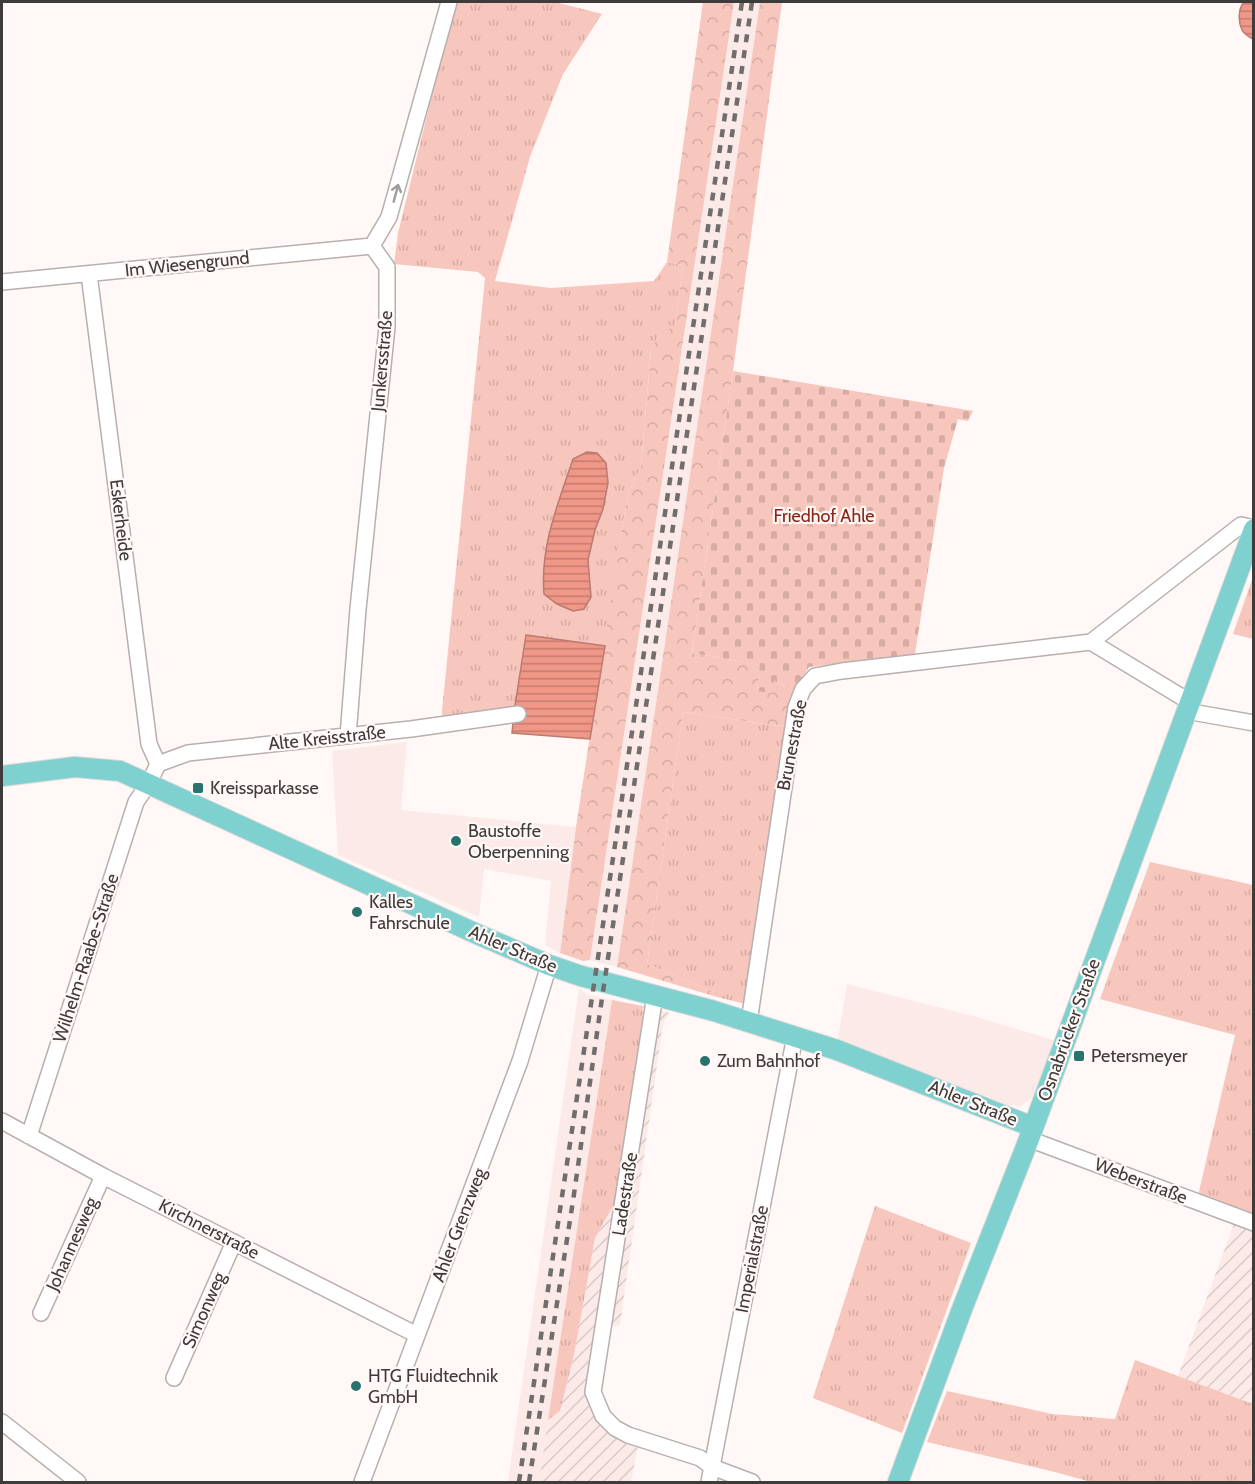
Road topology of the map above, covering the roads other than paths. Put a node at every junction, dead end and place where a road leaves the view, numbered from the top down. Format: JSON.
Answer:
{"nodes":[{"id":1,"x":449,"y":2,"type":"edge"},
{"id":2,"x":372,"y":246,"type":"junction"},
{"id":3,"x":89,"y":274,"type":"junction"},
{"id":4,"x":2,"y":282,"type":"edge"},
{"id":5,"x":1254,"y":528,"type":"edge"},
{"id":6,"x":1090,"y":642,"type":"junction"},
{"id":7,"x":1188,"y":707,"type":"junction"},
{"id":8,"x":518,"y":714,"type":"dead end"},
{"id":9,"x":1254,"y":723,"type":"edge"},
{"id":10,"x":348,"y":736,"type":"junction"},
{"id":11,"x":158,"y":764,"type":"junction"},
{"id":12,"x":2,"y":776,"type":"edge"},
{"id":13,"x":148,"y":783,"type":"junction"},
{"id":14,"x":549,"y":965,"type":"junction"},
{"id":15,"x":655,"y":995,"type":"junction"},
{"id":16,"x":749,"y":1022,"type":"junction"},
{"id":17,"x":795,"y":1036,"type":"junction"},
{"id":18,"x":2,"y":1121,"type":"edge"},
{"id":19,"x":1031,"y":1133,"type":"junction"},
{"id":20,"x":29,"y":1136,"type":"junction"},
{"id":21,"x":103,"y":1176,"type":"junction"},
{"id":22,"x":1254,"y":1223,"type":"edge"},
{"id":23,"x":234,"y":1242,"type":"junction"},
{"id":24,"x":41,"y":1313,"type":"dead end"},
{"id":25,"x":417,"y":1335,"type":"junction"},
{"id":26,"x":174,"y":1378,"type":"dead end"},
{"id":27,"x":2,"y":1422,"type":"edge"},
{"id":28,"x":710,"y":1475,"type":"edge"},
{"id":29,"x":78,"y":1482,"type":"edge"},
{"id":30,"x":362,"y":1482,"type":"edge"},
{"id":31,"x":752,"y":1482,"type":"edge"},
{"id":32,"x":898,"y":1482,"type":"edge"}],
"edges":[{"from":2,"to":1,"type":"street","one_way":true},
{"from":2,"to":3,"type":"street","name":"Im Wiesengrund"},
{"from":2,"to":10,"type":"street","name":"Junkersstraße"},
{"from":3,"to":4,"type":"street","name":"Im Wiesengrund"},
{"from":3,"to":11,"type":"street","name":"Eskerheide"},
{"from":5,"to":6,"type":"street"},
{"from":5,"to":7,"type":"main road","name":"Osnabrücker Straße"},
{"from":6,"to":7,"type":"street"},
{"from":6,"to":16,"type":"street","name":"Brunestraße"},
{"from":7,"to":9,"type":"street"},
{"from":7,"to":19,"type":"main road","name":"Osnabrücker Straße"},
{"from":8,"to":10,"type":"street","name":"Alte Kreisstraße"},
{"from":10,"to":11,"type":"street","name":"Alte Kreisstraße"},
{"from":11,"to":13,"type":"street"},
{"from":12,"to":13,"type":"main road","name":"Ahler Straße"},
{"from":13,"to":14,"type":"main road","name":"Ahler Straße"},
{"from":13,"to":20,"type":"street","name":"Wilhelm-Raabe-Straße"},
{"from":14,"to":15,"type":"main road","name":"Ahler Straße"},
{"from":14,"to":25,"type":"street","name":"Ahler Grenzweg"},
{"from":15,"to":16,"type":"main road","name":"Ahler Straße"},
{"from":15,"to":28,"type":"street","name":"Ladestraße"},
{"from":16,"to":17,"type":"main road","name":"Ahler Straße"},
{"from":17,"to":19,"type":"main road","name":"Ahler Straße"},
{"from":17,"to":28,"type":"street","name":"Imperialstraße"},
{"from":18,"to":20,"type":"street","name":"Kirchnerstraße"},
{"from":19,"to":22,"type":"street","name":"Weberstraße"},
{"from":19,"to":32,"type":"main road","name":"Osnabrücker Straße"},
{"from":20,"to":21,"type":"street","name":"Kirchnerstraße"},
{"from":21,"to":23,"type":"street","name":"Kirchnerstraße"},
{"from":21,"to":24,"type":"street","name":"Johannesweg"},
{"from":23,"to":25,"type":"street","name":"Kirchnerstraße"},
{"from":23,"to":26,"type":"street","name":"Simonweg"},
{"from":25,"to":30,"type":"street","name":"Ahler Grenzweg"},
{"from":27,"to":29,"type":"street"},
{"from":28,"to":31,"type":"street"}]}
